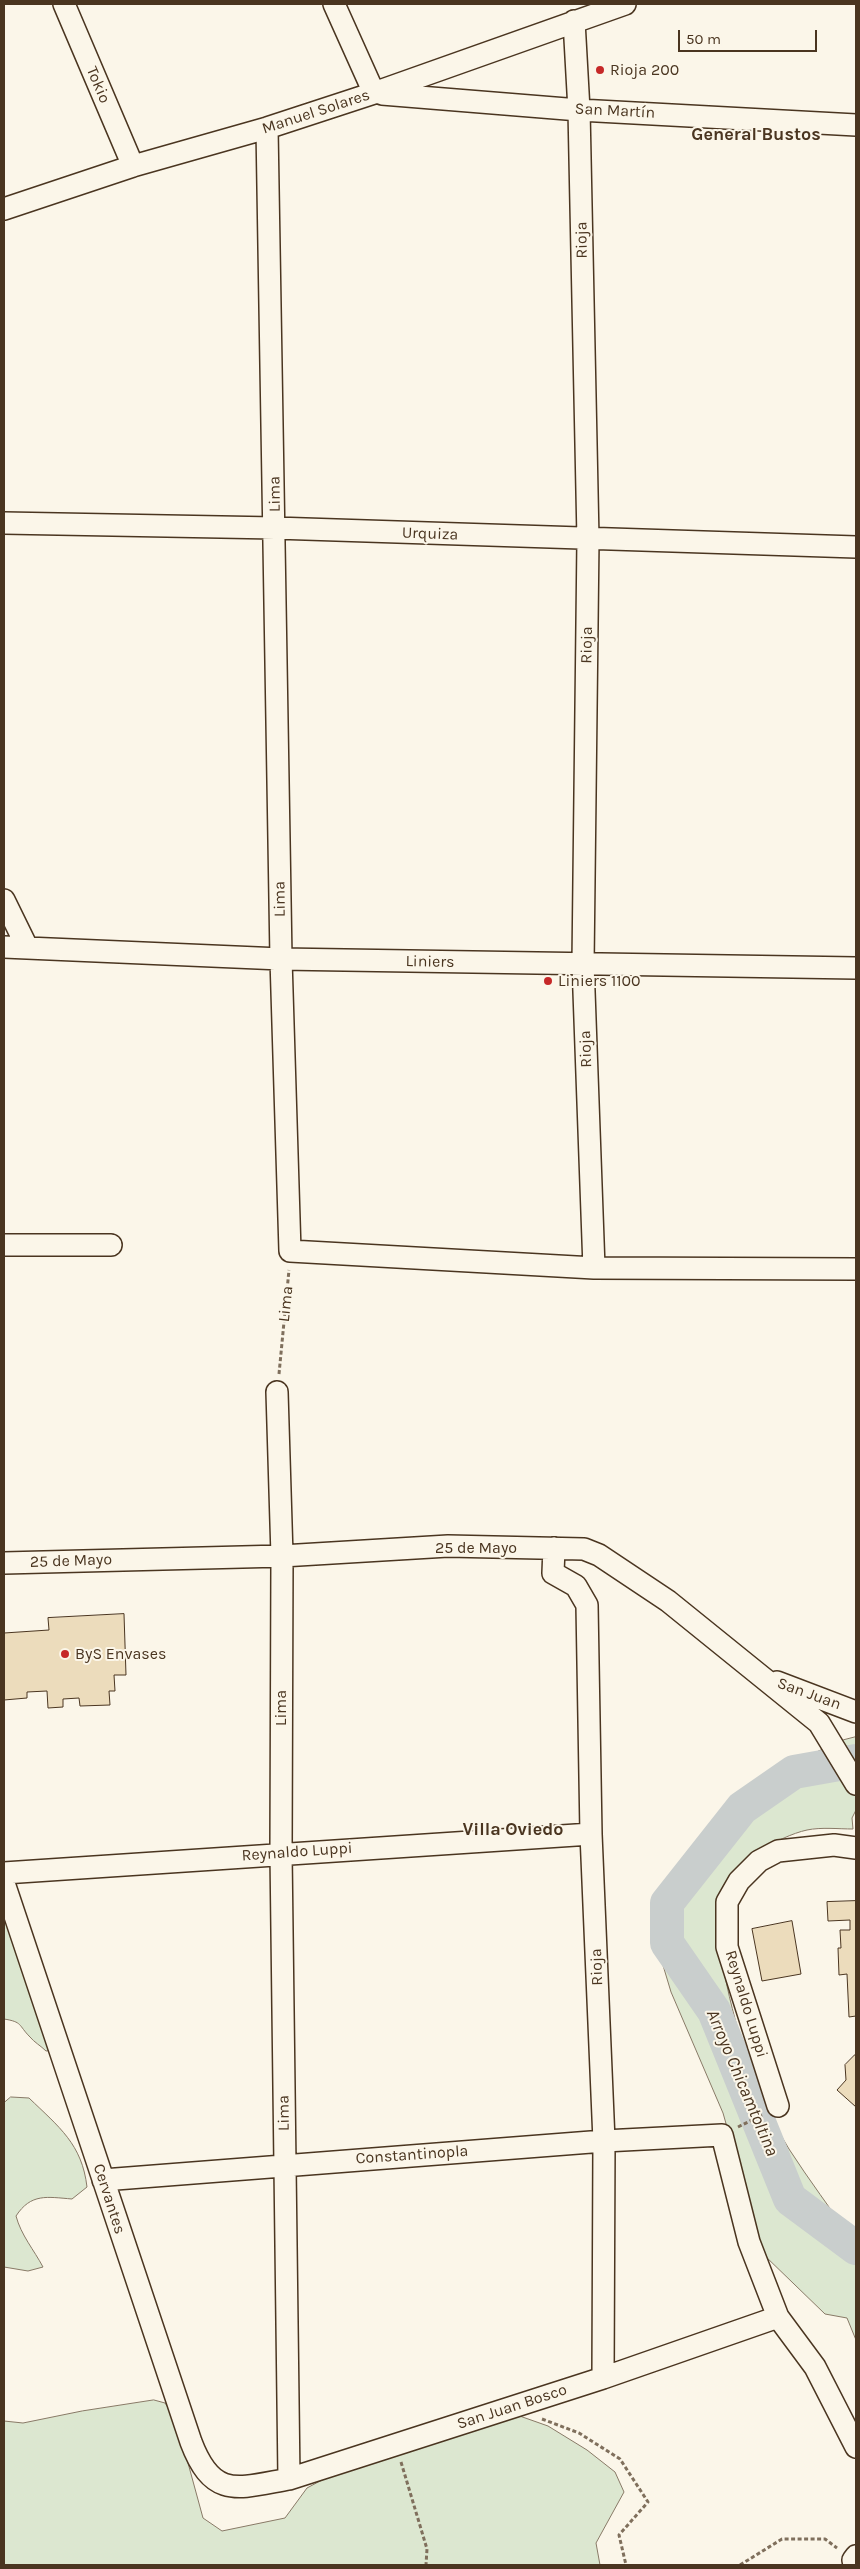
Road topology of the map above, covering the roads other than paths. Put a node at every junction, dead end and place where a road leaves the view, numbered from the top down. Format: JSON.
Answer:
{"nodes":[{"id":1,"x":64,"y":4,"type":"edge"},
{"id":2,"x":334,"y":4,"type":"edge"},
{"id":3,"x":625,"y":4,"type":"edge"},
{"id":4,"x":574,"y":21,"type":"junction"},
{"id":5,"x":374,"y":93,"type":"junction"},
{"id":6,"x":579,"y":110,"type":"junction"},
{"id":7,"x":856,"y":125,"type":"edge"},
{"id":8,"x":267,"y":128,"type":"junction"},
{"id":9,"x":133,"y":166,"type":"junction"},
{"id":10,"x":4,"y":209,"type":"edge"},
{"id":11,"x":4,"y":523,"type":"edge"},
{"id":12,"x":275,"y":528,"type":"junction"},
{"id":13,"x":588,"y":539,"type":"junction"},
{"id":14,"x":856,"y":547,"type":"edge"},
{"id":15,"x":4,"y":900,"type":"edge"},
{"id":16,"x":4,"y":947,"type":"edge"},
{"id":17,"x":27,"y":948,"type":"junction"},
{"id":18,"x":281,"y":959,"type":"junction"},
{"id":19,"x":583,"y":964,"type":"junction"},
{"id":20,"x":856,"y":968,"type":"edge"},
{"id":21,"x":4,"y":1245,"type":"edge"},
{"id":22,"x":111,"y":1245,"type":"dead end"},
{"id":23,"x":594,"y":1268,"type":"junction"},
{"id":24,"x":856,"y":1269,"type":"edge"},
{"id":25,"x":277,"y":1392,"type":"road end"},
{"id":26,"x":554,"y":1548,"type":"junction"},
{"id":27,"x":282,"y":1556,"type":"junction"},
{"id":28,"x":4,"y":1563,"type":"edge"},
{"id":29,"x":761,"y":1676,"type":"junction"},
{"id":30,"x":856,"y":1712,"type":"edge"},
{"id":31,"x":856,"y":1784,"type":"edge"},
{"id":32,"x":591,"y":1834,"type":"junction"},
{"id":33,"x":856,"y":1848,"type":"edge"},
{"id":34,"x":281,"y":1853,"type":"junction"},
{"id":35,"x":4,"y":1873,"type":"edge"},
{"id":36,"x":4,"y":1883,"type":"edge"},
{"id":37,"x":778,"y":2106,"type":"road end"},
{"id":38,"x":604,"y":2141,"type":"junction"},
{"id":39,"x":285,"y":2165,"type":"junction"},
{"id":40,"x":103,"y":2180,"type":"junction"},
{"id":41,"x":778,"y":2318,"type":"junction"},
{"id":42,"x":603,"y":2378,"type":"junction"},
{"id":43,"x":856,"y":2447,"type":"edge"},
{"id":44,"x":289,"y":2479,"type":"junction"},
{"id":45,"x":243,"y":2488,"type":"joint"}],
"edges":[{"from":1,"to":9,"type":"street","name":"Tokio"},
{"from":2,"to":5,"type":"street"},
{"from":3,"to":4,"type":"street","name":"Manuel Solares"},
{"from":4,"to":5,"type":"street","name":"Manuel Solares"},
{"from":4,"to":6,"type":"street","name":"Rioja"},
{"from":5,"to":6,"type":"street","name":"San Martín"},
{"from":5,"to":8,"type":"street","name":"Manuel Solares"},
{"from":6,"to":7,"type":"street","name":"San Martín"},
{"from":6,"to":13,"type":"street","name":"Rioja"},
{"from":8,"to":9,"type":"street","name":"Manuel Solares"},
{"from":8,"to":12,"type":"street","name":"Lima"},
{"from":9,"to":10,"type":"street","name":"Manuel Solares"},
{"from":11,"to":12,"type":"street","name":"Urquiza"},
{"from":12,"to":13,"type":"street","name":"Urquiza"},
{"from":12,"to":18,"type":"street","name":"Lima"},
{"from":13,"to":14,"type":"street","name":"Urquiza"},
{"from":13,"to":19,"type":"street","name":"Rioja"},
{"from":15,"to":17,"type":"street"},
{"from":16,"to":17,"type":"street","name":"Liniers"},
{"from":17,"to":18,"type":"street","name":"Liniers"},
{"from":18,"to":19,"type":"street","name":"Liniers"},
{"from":18,"to":23,"type":"street","name":"Lima"},
{"from":19,"to":20,"type":"street","name":"Liniers"},
{"from":19,"to":23,"type":"street","name":"Rioja"},
{"from":21,"to":22,"type":"street"},
{"from":23,"to":24,"type":"street"},
{"from":25,"to":27,"type":"street","name":"Lima"},
{"from":26,"to":27,"type":"street","name":"25 de Mayo"},
{"from":26,"to":29,"type":"street","name":"25 de Mayo"},
{"from":26,"to":32,"type":"street","name":"Rioja"},
{"from":27,"to":28,"type":"street","name":"25 de Mayo"},
{"from":27,"to":34,"type":"street","name":"Lima"},
{"from":29,"to":30,"type":"street","name":"San Juan"},
{"from":29,"to":31,"type":"street","name":"25 de Mayo"},
{"from":32,"to":34,"type":"street","name":"Reynaldo Luppi"},
{"from":32,"to":38,"type":"street","name":"Rioja"},
{"from":33,"to":37,"type":"street","name":"Reynaldo Luppi"},
{"from":34,"to":35,"type":"street","name":"Reynaldo Luppi"},
{"from":34,"to":39,"type":"street","name":"Lima"},
{"from":36,"to":40,"type":"street","name":"Cervantes"},
{"from":38,"to":39,"type":"street","name":"Constantinopla"},
{"from":38,"to":41,"type":"street","name":"Constantinopla"},
{"from":38,"to":42,"type":"street","name":"Rioja"},
{"from":39,"to":40,"type":"street","name":"Constantinopla"},
{"from":39,"to":44,"type":"street","name":"Lima"},
{"from":40,"to":45,"type":"street","name":"Cervantes"},
{"from":41,"to":42,"type":"street","name":"San Juan Bosco"},
{"from":41,"to":43,"type":"street"},
{"from":42,"to":44,"type":"street","name":"San Juan Bosco"},
{"from":44,"to":45,"type":"street","name":"San Juan Bosco"}]}
